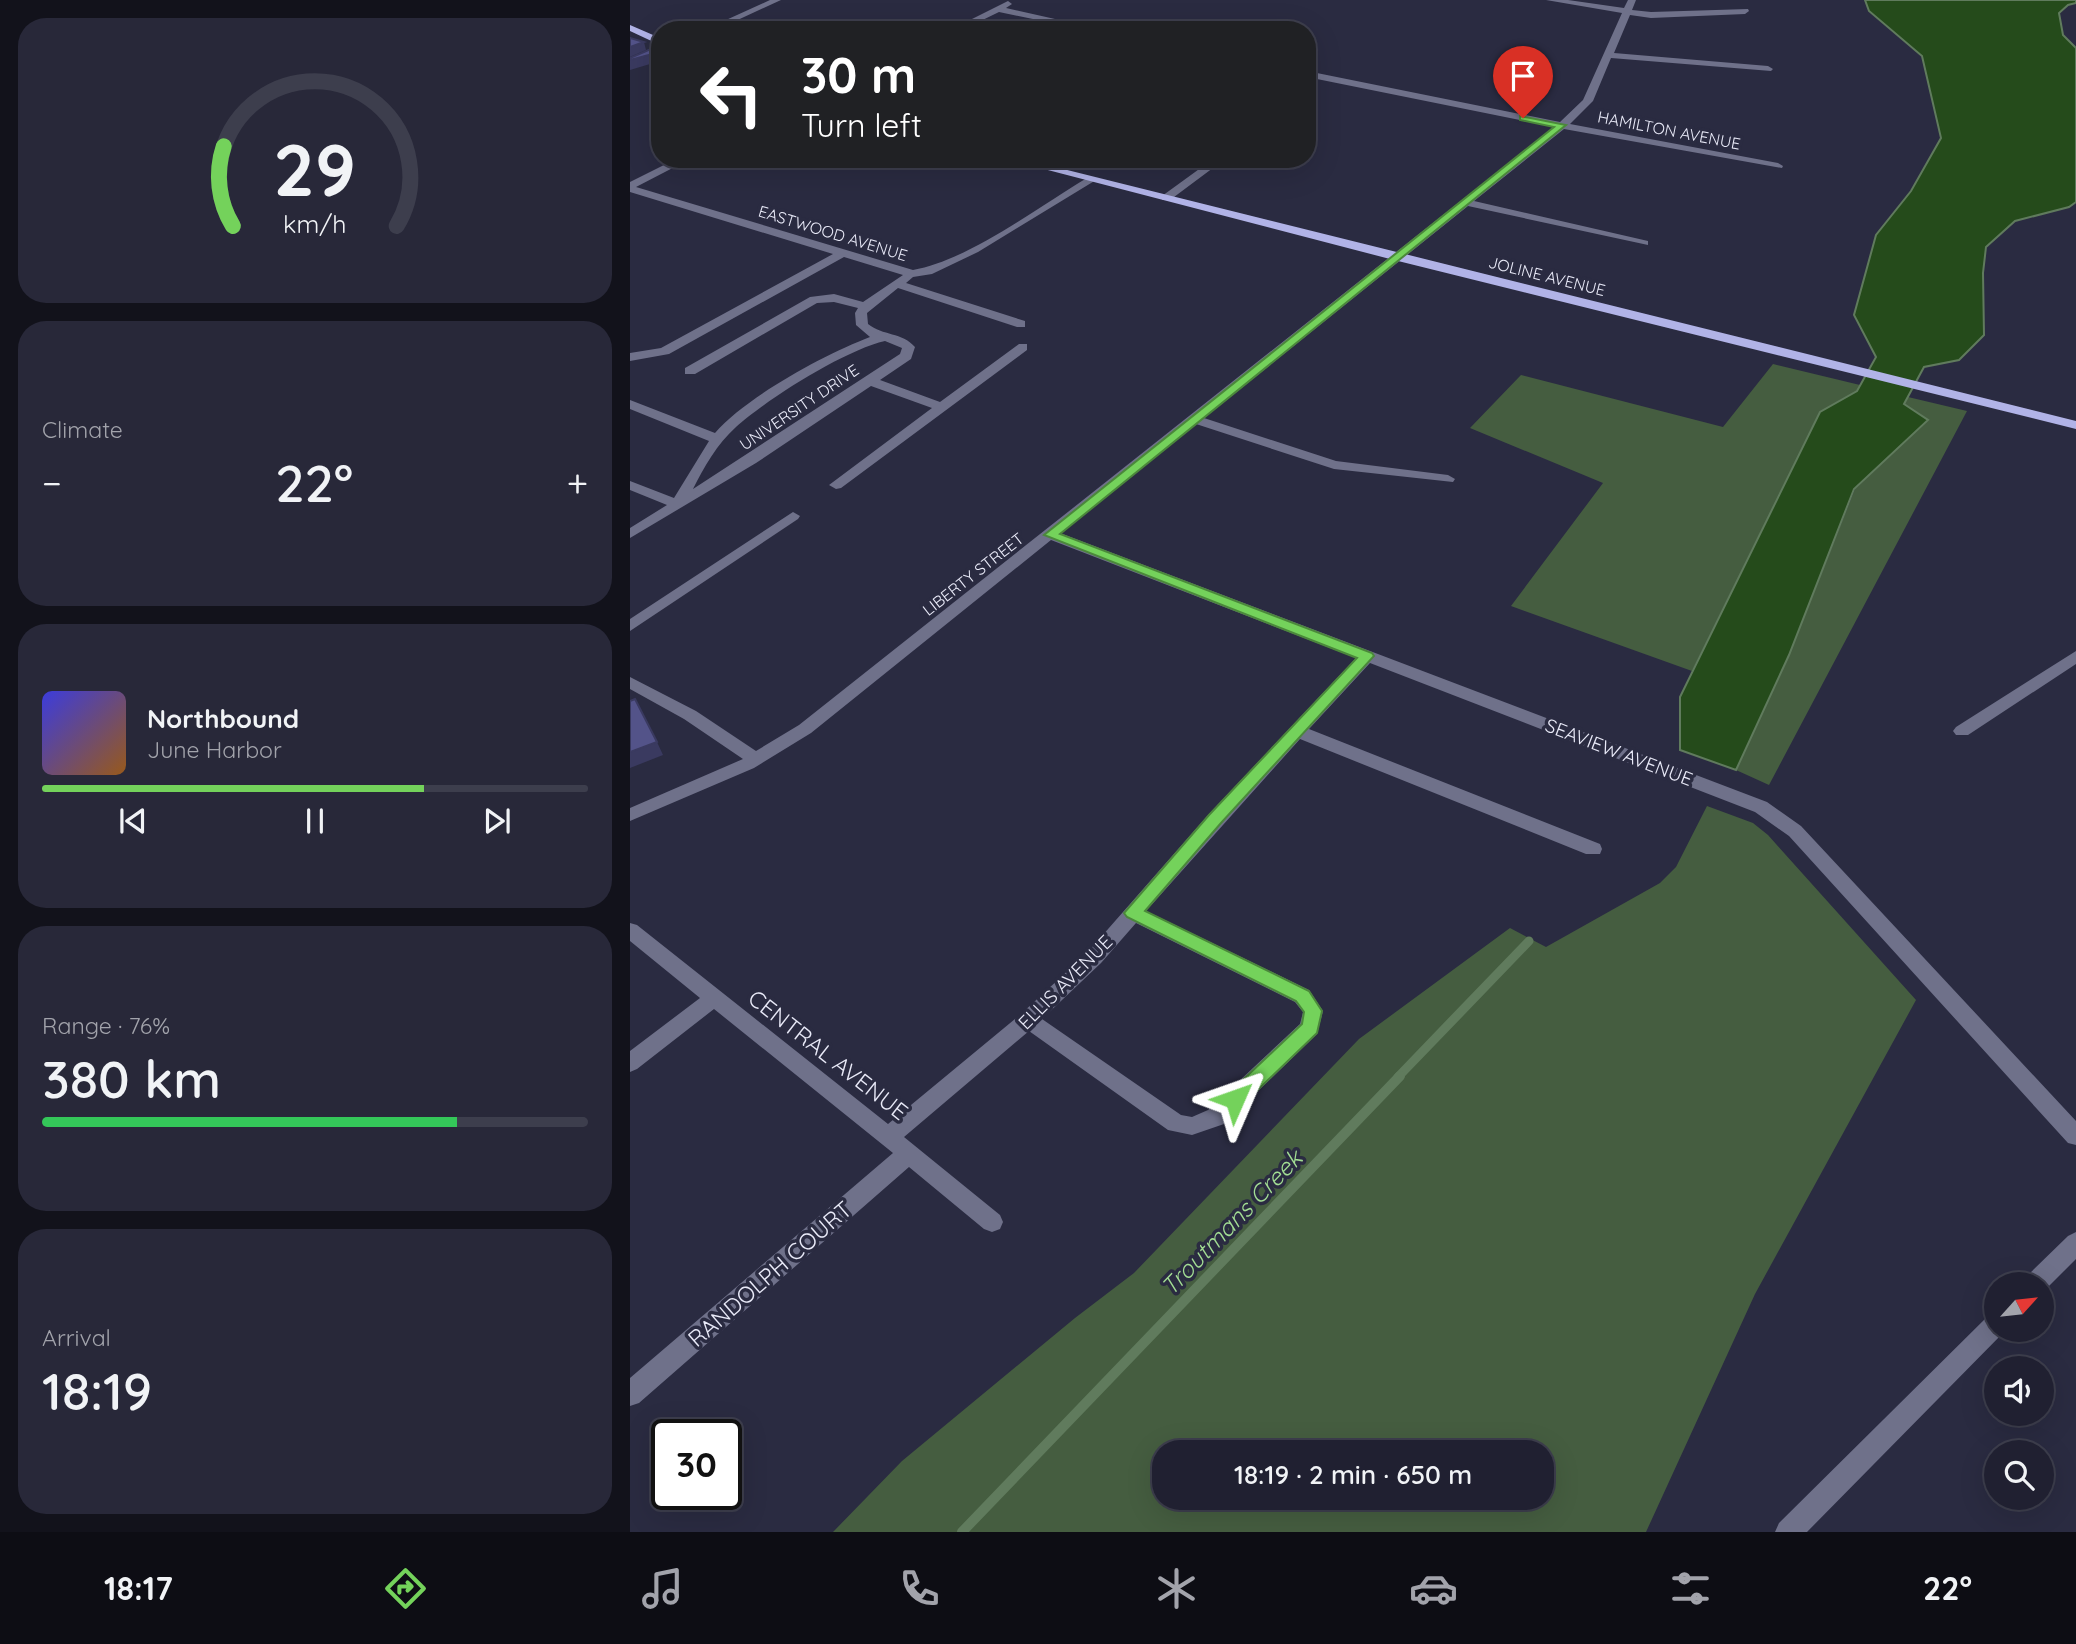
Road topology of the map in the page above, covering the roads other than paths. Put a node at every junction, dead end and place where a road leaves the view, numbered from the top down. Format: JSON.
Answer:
{"nodes":[{"id":1,"x":777,"y":0,"type":"edge"},
{"id":2,"x":1016,"y":0,"type":"edge"},
{"id":3,"x":1550,"y":0,"type":"edge"},
{"id":4,"x":1630,"y":6,"type":"edge"},
{"id":5,"x":998,"y":9,"type":"junction"},
{"id":6,"x":1745,"y":11,"type":"dead end"},
{"id":7,"x":729,"y":21,"type":"edge"},
{"id":8,"x":973,"y":21,"type":"edge"},
{"id":9,"x":1056,"y":21,"type":"edge"},
{"id":10,"x":630,"y":28,"type":"edge"},
{"id":11,"x":651,"y":42,"type":"edge"},
{"id":12,"x":1608,"y":55,"type":"junction"},
{"id":13,"x":1768,"y":69,"type":"dead end"},
{"id":14,"x":1316,"y":76,"type":"edge"},
{"id":15,"x":1561,"y":125,"type":"junction"},
{"id":16,"x":1778,"y":166,"type":"dead end"},
{"id":17,"x":668,"y":168,"type":"edge"},
{"id":18,"x":1045,"y":168,"type":"edge"},
{"id":19,"x":1208,"y":168,"type":"edge"},
{"id":20,"x":1091,"y":180,"type":"junction"},
{"id":21,"x":630,"y":188,"type":"edge"},
{"id":22,"x":1166,"y":198,"type":"junction"},
{"id":23,"x":1465,"y":202,"type":"junction"},
{"id":24,"x":1644,"y":243,"type":"dead end"},
{"id":25,"x":844,"y":252,"type":"junction"},
{"id":26,"x":1394,"y":257,"type":"junction"},
{"id":27,"x":913,"y":274,"type":"junction"},
{"id":28,"x":897,"y":284,"type":"junction"},
{"id":29,"x":866,"y":306,"type":"junction"},
{"id":30,"x":1021,"y":324,"type":"dead end"},
{"id":31,"x":884,"y":337,"type":"junction"},
{"id":32,"x":1023,"y":347,"type":"dead end"},
{"id":33,"x":630,"y":357,"type":"edge"},
{"id":34,"x":690,"y":371,"type":"dead end"},
{"id":35,"x":870,"y":381,"type":"junction"},
{"id":36,"x":630,"y":404,"type":"edge"},
{"id":37,"x":942,"y":407,"type":"junction"},
{"id":38,"x":1194,"y":419,"type":"junction"},
{"id":39,"x":2076,"y":425,"type":"edge"},
{"id":40,"x":717,"y":439,"type":"junction"},
{"id":41,"x":1448,"y":479,"type":"dead end"},
{"id":42,"x":630,"y":485,"type":"edge"},
{"id":43,"x":836,"y":485,"type":"dead end"},
{"id":44,"x":678,"y":505,"type":"junction"},
{"id":45,"x":793,"y":516,"type":"dead end"},
{"id":46,"x":630,"y":534,"type":"edge"},
{"id":47,"x":1051,"y":535,"type":"junction"},
{"id":48,"x":630,"y":626,"type":"edge"},
{"id":49,"x":1367,"y":656,"type":"junction"},
{"id":50,"x":2076,"y":656,"type":"edge"},
{"id":51,"x":630,"y":682,"type":"edge"},
{"id":52,"x":1962,"y":731,"type":"dead end"},
{"id":53,"x":1297,"y":732,"type":"junction"},
{"id":54,"x":756,"y":760,"type":"junction"},
{"id":55,"x":630,"y":815,"type":"edge"},
{"id":56,"x":1593,"y":849,"type":"dead end"},
{"id":57,"x":1133,"y":913,"type":"junction"},
{"id":58,"x":630,"y":930,"type":"edge"},
{"id":59,"x":714,"y":998,"type":"junction"},
{"id":60,"x":1028,"y":1020,"type":"junction"},
{"id":61,"x":630,"y":1063,"type":"edge"},
{"id":62,"x":890,"y":1136,"type":"junction"},
{"id":63,"x":2076,"y":1136,"type":"edge"},
{"id":64,"x":909,"y":1153,"type":"junction"},
{"id":65,"x":992,"y":1223,"type":"dead end"},
{"id":66,"x":2076,"y":1243,"type":"edge"},
{"id":67,"x":2047,"y":1272,"type":"edge"},
{"id":68,"x":1984,"y":1336,"type":"edge"},
{"id":69,"x":630,"y":1394,"type":"edge"},
{"id":70,"x":1788,"y":1532,"type":"edge"}],
"edges":[{"from":1,"to":7,"type":"street"},
{"from":2,"to":5,"type":"street"},
{"from":3,"to":4,"type":"street"},
{"from":4,"to":6,"type":"street"},
{"from":4,"to":12,"type":"street","name":"LIBERTY STREET"},
{"from":5,"to":8,"type":"street"},
{"from":5,"to":9,"type":"street"},
{"from":10,"to":11,"type":"main road"},
{"from":12,"to":13,"type":"street"},
{"from":12,"to":15,"type":"street","name":"LIBERTY STREET"},
{"from":14,"to":15,"type":"street","name":"HAMILTON AVENUE"},
{"from":15,"to":16,"type":"street","name":"HAMILTON AVENUE"},
{"from":15,"to":23,"type":"street","name":"LIBERTY STREET"},
{"from":17,"to":21,"type":"street"},
{"from":18,"to":20,"type":"main road","name":"JOLINE AVENUE"},
{"from":19,"to":22,"type":"street"},
{"from":20,"to":22,"type":"main road","name":"JOLINE AVENUE"},
{"from":20,"to":27,"type":"street","name":"EASTWOOD AVENUE"},
{"from":21,"to":25,"type":"street","name":"EASTWOOD AVENUE"},
{"from":22,"to":26,"type":"main road","name":"JOLINE AVENUE"},
{"from":23,"to":24,"type":"street"},
{"from":23,"to":26,"type":"street","name":"LIBERTY STREET"},
{"from":25,"to":27,"type":"street","name":"EASTWOOD AVENUE"},
{"from":25,"to":33,"type":"street"},
{"from":26,"to":38,"type":"street","name":"LIBERTY STREET"},
{"from":26,"to":39,"type":"main road","name":"JOLINE AVENUE"},
{"from":27,"to":28,"type":"street"},
{"from":28,"to":29,"type":"street"},
{"from":28,"to":30,"type":"street"},
{"from":29,"to":31,"type":"street","name":"UNIVERSITY DRIVE"},
{"from":29,"to":34,"type":"street"},
{"from":31,"to":35,"type":"street","name":"UNIVERSITY DRIVE"},
{"from":31,"to":40,"type":"street","name":"UNIVERSITY DRIVE"},
{"from":32,"to":37,"type":"street"},
{"from":35,"to":37,"type":"street"},
{"from":35,"to":44,"type":"street","name":"UNIVERSITY DRIVE"},
{"from":36,"to":40,"type":"street"},
{"from":37,"to":43,"type":"street"},
{"from":38,"to":41,"type":"street"},
{"from":38,"to":47,"type":"street","name":"LIBERTY STREET"},
{"from":40,"to":44,"type":"street","name":"UNIVERSITY DRIVE"},
{"from":42,"to":44,"type":"street"},
{"from":44,"to":46,"type":"street","name":"UNIVERSITY DRIVE"},
{"from":45,"to":48,"type":"street"},
{"from":47,"to":49,"type":"street","name":"SEAVIEW AVENUE"},
{"from":47,"to":54,"type":"street","name":"LIBERTY STREET"},
{"from":49,"to":53,"type":"street","name":"ELLIS AVENUE"},
{"from":49,"to":63,"type":"street","name":"SEAVIEW AVENUE"},
{"from":50,"to":52,"type":"street"},
{"from":51,"to":54,"type":"street"},
{"from":53,"to":56,"type":"street"},
{"from":53,"to":57,"type":"street","name":"ELLIS AVENUE"},
{"from":54,"to":55,"type":"street","name":"LIBERTY STREET"},
{"from":57,"to":60,"type":"street","name":"ELLIS AVENUE"},
{"from":57,"to":60,"type":"street"},
{"from":58,"to":59,"type":"street","name":"CENTRAL AVENUE"},
{"from":59,"to":61,"type":"street"},
{"from":59,"to":62,"type":"street","name":"CENTRAL AVENUE"},
{"from":60,"to":62,"type":"street","name":"ELLIS AVENUE"},
{"from":62,"to":64,"type":"street","name":"CENTRAL AVENUE"},
{"from":64,"to":65,"type":"street","name":"CENTRAL AVENUE"},
{"from":64,"to":69,"type":"street","name":"RANDOLPH COURT"},
{"from":66,"to":67,"type":"street"},
{"from":68,"to":70,"type":"street"}]}
